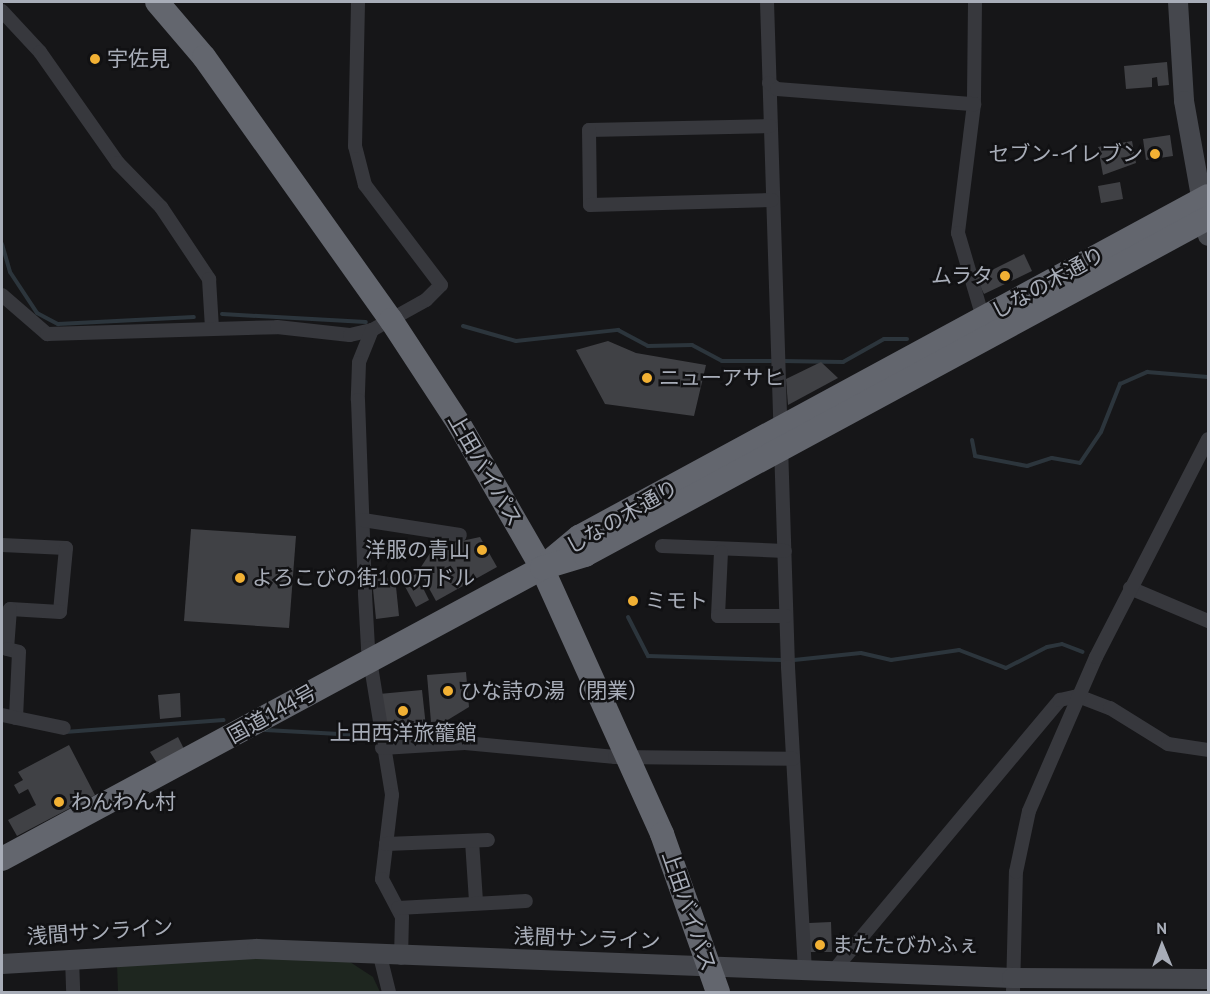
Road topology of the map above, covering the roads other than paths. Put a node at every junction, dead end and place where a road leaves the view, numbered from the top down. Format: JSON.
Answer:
{"nodes":[{"id":1,"x":157,"y":2,"type":"edge"},
{"id":2,"x":358,"y":2,"type":"edge"},
{"id":3,"x":767,"y":2,"type":"edge"},
{"id":4,"x":975,"y":2,"type":"edge"},
{"id":5,"x":1178,"y":2,"type":"edge"},
{"id":6,"x":2,"y":11,"type":"edge"},
{"id":7,"x":769,"y":83,"type":"junction"},
{"id":8,"x":974,"y":104,"type":"junction"},
{"id":9,"x":770,"y":126,"type":"junction"},
{"id":10,"x":772,"y":200,"type":"junction"},
{"id":11,"x":1206,"y":214,"type":"edge"},
{"id":12,"x":2,"y":295,"type":"edge"},
{"id":13,"x":983,"y":318,"type":"junction"},
{"id":14,"x":381,"y":325,"type":"junction"},
{"id":15,"x":212,"y":328,"type":"junction"},
{"id":16,"x":781,"y":438,"type":"junction"},
{"id":17,"x":1209,"y":439,"type":"edge"},
{"id":18,"x":363,"y":520,"type":"junction"},
{"id":19,"x":460,"y":535,"type":"dead end"},
{"id":20,"x":2,"y":545,"type":"edge"},
{"id":21,"x":662,"y":546,"type":"dead end"},
{"id":22,"x":784,"y":551,"type":"junction"},
{"id":23,"x":721,"y":552,"type":"junction"},
{"id":24,"x":542,"y":568,"type":"junction"},
{"id":25,"x":1130,"y":588,"type":"junction"},
{"id":26,"x":786,"y":616,"type":"junction"},
{"id":27,"x":1209,"y":621,"type":"edge"},
{"id":28,"x":370,"y":660,"type":"junction"},
{"id":29,"x":1078,"y":696,"type":"junction"},
{"id":30,"x":2,"y":715,"type":"edge"},
{"id":31,"x":16,"y":718,"type":"junction"},
{"id":32,"x":64,"y":728,"type":"dead end"},
{"id":33,"x":382,"y":748,"type":"junction"},
{"id":34,"x":1209,"y":750,"type":"edge"},
{"id":35,"x":629,"y":757,"type":"junction"},
{"id":36,"x":793,"y":759,"type":"junction"},
{"id":37,"x":488,"y":840,"type":"dead end"},
{"id":38,"x":472,"y":841,"type":"junction"},
{"id":39,"x":386,"y":844,"type":"junction"},
{"id":40,"x":2,"y":859,"type":"edge"},
{"id":41,"x":526,"y":901,"type":"dead end"},
{"id":42,"x":476,"y":902,"type":"junction"},
{"id":43,"x":398,"y":908,"type":"junction"},
{"id":44,"x":380,"y":956,"type":"junction"},
{"id":45,"x":72,"y":958,"type":"junction"},
{"id":46,"x":402,"y":958,"type":"junction"},
{"id":47,"x":2,"y":964,"type":"edge"},
{"id":48,"x":708,"y":966,"type":"junction"},
{"id":49,"x":805,"y":968,"type":"junction"},
{"id":50,"x":835,"y":969,"type":"junction"},
{"id":51,"x":1209,"y":979,"type":"edge"},
{"id":52,"x":1013,"y":985,"type":"edge"},
{"id":53,"x":73,"y":993,"type":"edge"},
{"id":54,"x":389,"y":993,"type":"edge"},
{"id":55,"x":718,"y":993,"type":"edge"}],
"edges":[{"from":1,"to":14,"type":"highway","name":"上田バイパス"},
{"from":2,"to":14,"type":"street"},
{"from":3,"to":7,"type":"street"},
{"from":4,"to":8,"type":"street"},
{"from":5,"to":11,"type":"street"},
{"from":6,"to":15,"type":"street"},
{"from":7,"to":8,"type":"street"},
{"from":7,"to":9,"type":"street"},
{"from":8,"to":13,"type":"street"},
{"from":9,"to":10,"type":"street"},
{"from":9,"to":10,"type":"street"},
{"from":10,"to":16,"type":"street"},
{"from":11,"to":13,"type":"highway","name":"しなの木通り"},
{"from":11,"to":16,"type":"highway","name":"しなの木通り"},
{"from":12,"to":15,"type":"street"},
{"from":13,"to":16,"type":"highway","name":"しなの木通り"},
{"from":14,"to":15,"type":"street"},
{"from":14,"to":18,"type":"street"},
{"from":14,"to":24,"type":"highway","name":"上田バイパス"},
{"from":16,"to":22,"type":"street"},
{"from":16,"to":24,"type":"highway","name":"しなの木通り"},
{"from":17,"to":25,"type":"street"},
{"from":18,"to":19,"type":"street"},
{"from":18,"to":28,"type":"street"},
{"from":20,"to":31,"type":"street"},
{"from":21,"to":23,"type":"street"},
{"from":22,"to":23,"type":"street"},
{"from":22,"to":26,"type":"street"},
{"from":23,"to":26,"type":"street"},
{"from":24,"to":28,"type":"highway","name":"国道144号"},
{"from":24,"to":35,"type":"highway","name":"上田バイパス"},
{"from":25,"to":27,"type":"street"},
{"from":25,"to":29,"type":"street"},
{"from":26,"to":36,"type":"street"},
{"from":28,"to":33,"type":"street"},
{"from":28,"to":40,"type":"highway","name":"国道144号"},
{"from":29,"to":34,"type":"street"},
{"from":29,"to":50,"type":"street"},
{"from":29,"to":52,"type":"street"},
{"from":30,"to":31,"type":"street"},
{"from":31,"to":32,"type":"street"},
{"from":33,"to":35,"type":"street"},
{"from":33,"to":39,"type":"street"},
{"from":35,"to":36,"type":"street"},
{"from":35,"to":48,"type":"highway","name":"上田バイパス"},
{"from":36,"to":49,"type":"street"},
{"from":37,"to":38,"type":"street"},
{"from":38,"to":39,"type":"street"},
{"from":38,"to":42,"type":"street"},
{"from":39,"to":43,"type":"street"},
{"from":41,"to":42,"type":"street"},
{"from":42,"to":43,"type":"street"},
{"from":43,"to":46,"type":"street"},
{"from":44,"to":45,"type":"street","name":"浅間サンライン"},
{"from":44,"to":46,"type":"street","name":"浅間サンライン"},
{"from":44,"to":54,"type":"street"},
{"from":45,"to":47,"type":"street","name":"浅間サンライン"},
{"from":45,"to":53,"type":"street"},
{"from":46,"to":48,"type":"street","name":"浅間サンライン"},
{"from":48,"to":49,"type":"street","name":"浅間サンライン"},
{"from":48,"to":55,"type":"highway","name":"上田バイパス"},
{"from":49,"to":50,"type":"street","name":"浅間サンライン"},
{"from":50,"to":52,"type":"street","name":"浅間サンライン"},
{"from":51,"to":52,"type":"street","name":"浅間サンライン"}]}
